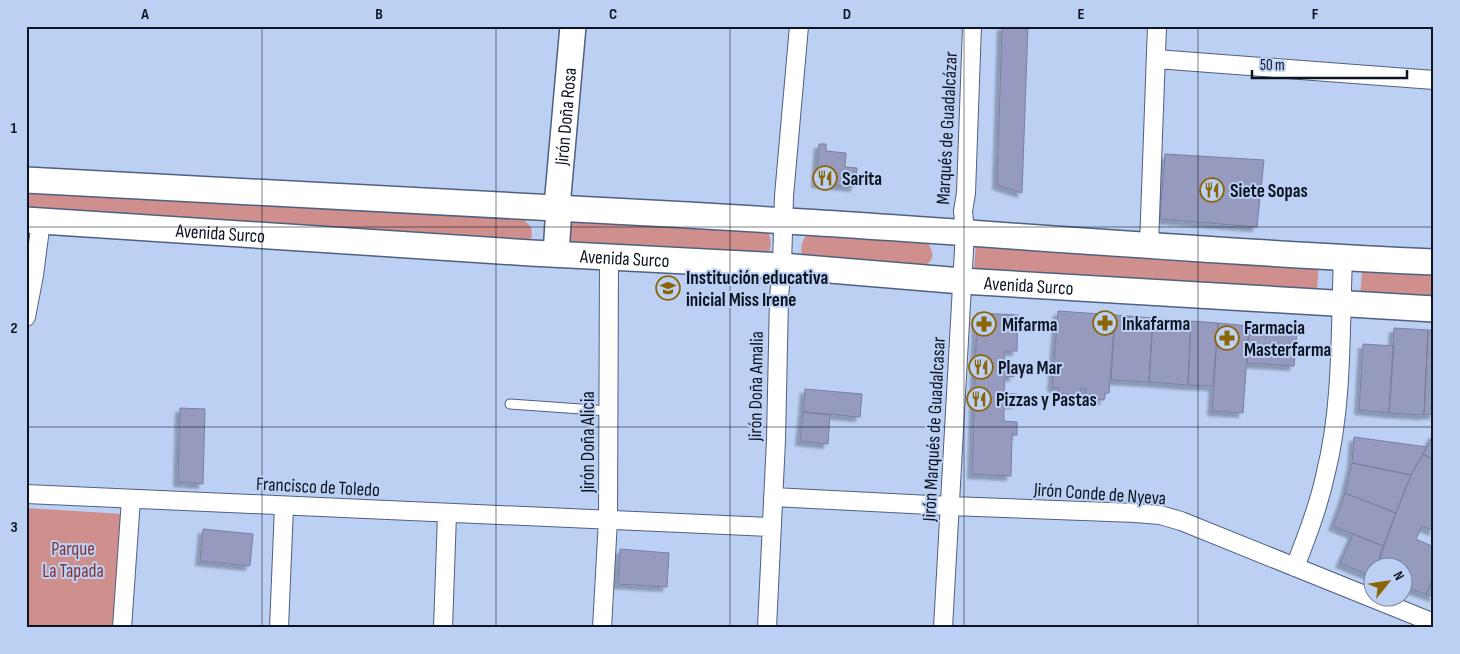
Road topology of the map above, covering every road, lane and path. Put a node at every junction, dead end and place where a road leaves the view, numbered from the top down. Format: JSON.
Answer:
{"nodes":[{"id":1,"x":573,"y":26,"type":"edge"},
{"id":2,"x":799,"y":26,"type":"edge"},
{"id":3,"x":972,"y":26,"type":"edge"},
{"id":4,"x":1157,"y":26,"type":"edge"},
{"id":5,"x":1156,"y":59,"type":"junction"},
{"id":6,"x":1434,"y":80,"type":"edge"},
{"id":7,"x":26,"y":180,"type":"edge"},
{"id":8,"x":559,"y":207,"type":"junction"},
{"id":9,"x":33,"y":220,"type":"edge"},
{"id":10,"x":783,"y":221,"type":"junction"},
{"id":11,"x":965,"y":232,"type":"junction"},
{"id":12,"x":1149,"y":245,"type":"junction"},
{"id":13,"x":556,"y":254,"type":"junction"},
{"id":14,"x":610,"y":256,"type":"junction"},
{"id":15,"x":1344,"y":258,"type":"junction"},
{"id":16,"x":1434,"y":262,"type":"edge"},
{"id":17,"x":782,"y":266,"type":"junction"},
{"id":18,"x":962,"y":281,"type":"junction"},
{"id":19,"x":1341,"y":305,"type":"junction"},
{"id":20,"x":1434,"y":309,"type":"edge"},
{"id":21,"x":26,"y":318,"type":"edge"},
{"id":22,"x":510,"y":404,"type":"dead end"},
{"id":23,"x":609,"y":411,"type":"junction"},
{"id":24,"x":26,"y":494,"type":"edge"},
{"id":25,"x":774,"y":497,"type":"junction"},
{"id":26,"x":131,"y":499,"type":"junction"},
{"id":27,"x":284,"y":506,"type":"junction"},
{"id":28,"x":950,"y":506,"type":"junction"},
{"id":29,"x":447,"y":514,"type":"junction"},
{"id":30,"x":608,"y":520,"type":"junction"},
{"id":31,"x":772,"y":527,"type":"junction"},
{"id":32,"x":1295,"y":567,"type":"junction"},
{"id":33,"x":1424,"y":623,"type":"edge"},
{"id":34,"x":122,"y":628,"type":"edge"},
{"id":35,"x":278,"y":628,"type":"edge"},
{"id":36,"x":443,"y":628,"type":"edge"},
{"id":37,"x":602,"y":628,"type":"edge"},
{"id":38,"x":767,"y":628,"type":"edge"},
{"id":39,"x":943,"y":628,"type":"edge"}],
"edges":[{"from":1,"to":8,"type":"main road","name":"Jirón Doña Rosa"},
{"from":2,"to":10,"type":"street","name":"Jirón Doña Amalia"},
{"from":3,"to":11,"type":"street","name":"Marqués de Guadalcázar"},
{"from":4,"to":5,"type":"street"},
{"from":5,"to":6,"type":"street"},
{"from":5,"to":12,"type":"street"},
{"from":7,"to":8,"type":"main road"},
{"from":8,"to":10,"type":"main road"},
{"from":8,"to":13,"type":"main road","name":"Jirón Doña Rosa"},
{"from":9,"to":13,"type":"main road","name":"Avenida Surco"},
{"from":9,"to":21,"type":"street"},
{"from":10,"to":11,"type":"main road"},
{"from":10,"to":17,"type":"street","name":"Jirón Doña Amalia"},
{"from":11,"to":12,"type":"main road"},
{"from":11,"to":18,"type":"street","name":"Jirón Marqués de Guadalcasar"},
{"from":12,"to":15,"type":"main road"},
{"from":13,"to":14,"type":"main road","name":"Avenida Surco"},
{"from":14,"to":17,"type":"main road","name":"Avenida Surco"},
{"from":14,"to":23,"type":"street","name":"Jirón Doña Alicia"},
{"from":15,"to":16,"type":"main road"},
{"from":15,"to":19,"type":"street"},
{"from":17,"to":18,"type":"main road","name":"Avenida Surco"},
{"from":17,"to":25,"type":"street","name":"Jirón Doña Amalia"},
{"from":18,"to":19,"type":"main road","name":"Avenida Surco"},
{"from":18,"to":28,"type":"street","name":"Jirón Marqués de Guadalcasar"},
{"from":19,"to":20,"type":"main road","name":"Avenida Surco"},
{"from":19,"to":32,"type":"street"},
{"from":22,"to":23,"type":"lane"},
{"from":23,"to":30,"type":"street","name":"Jirón Doña Alicia"},
{"from":24,"to":26,"type":"street","name":"Francisco de Toledo"},
{"from":25,"to":28,"type":"street","name":"Jirón Conde de Nyeva"},
{"from":25,"to":31,"type":"street","name":"Jirón Doña Amalia"},
{"from":26,"to":27,"type":"street","name":"Francisco de Toledo"},
{"from":26,"to":34,"type":"street"},
{"from":27,"to":29,"type":"street","name":"Francisco de Toledo"},
{"from":27,"to":35,"type":"street"},
{"from":28,"to":32,"type":"street","name":"Jirón Conde de Nyeva"},
{"from":28,"to":39,"type":"street","name":"Jirón Marqués de Guadalcasar"},
{"from":29,"to":30,"type":"street","name":"Francisco de Toledo"},
{"from":29,"to":36,"type":"street"},
{"from":30,"to":31,"type":"street","name":"Francisco de Toledo"},
{"from":30,"to":37,"type":"street","name":"Jirón Doña Alicia"},
{"from":31,"to":38,"type":"street","name":"Jirón Doña Amalia"},
{"from":32,"to":33,"type":"street","name":"Jirón Conde de Nyeva"}]}
